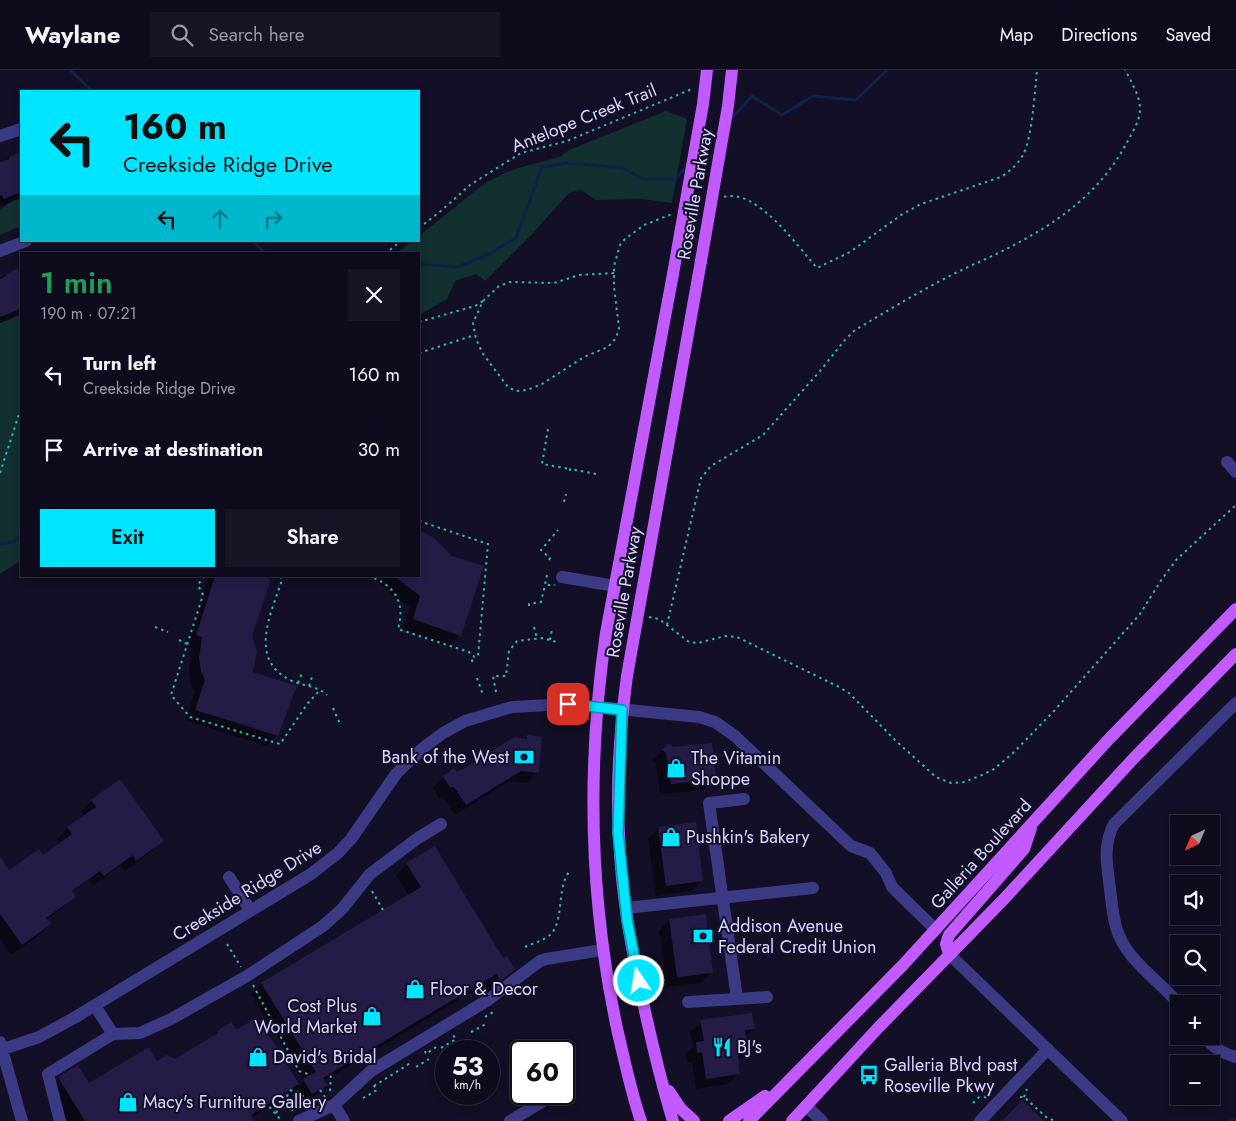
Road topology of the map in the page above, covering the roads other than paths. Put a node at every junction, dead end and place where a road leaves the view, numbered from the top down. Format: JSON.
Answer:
{"nodes":[{"id":1,"x":707,"y":70,"type":"edge"},
{"id":2,"x":732,"y":70,"type":"edge"},
{"id":3,"x":20,"y":129,"type":"edge"},
{"id":4,"x":0,"y":136,"type":"edge"},
{"id":5,"x":23,"y":242,"type":"edge"},
{"id":6,"x":0,"y":251,"type":"edge"},
{"id":7,"x":559,"y":581,"type":"road end"},
{"id":8,"x":615,"y":586,"type":"junction"},
{"id":9,"x":1236,"y":608,"type":"edge"},
{"id":10,"x":1236,"y":654,"type":"edge"},
{"id":11,"x":1236,"y":702,"type":"edge"},
{"id":12,"x":596,"y":707,"type":"junction"},
{"id":13,"x":622,"y":710,"type":"junction"},
{"id":14,"x":744,"y":799,"type":"dead end"},
{"id":15,"x":442,"y":824,"type":"dead end"},
{"id":16,"x":1033,"y":824,"type":"junction"},
{"id":17,"x":229,"y":877,"type":"dead end"},
{"id":18,"x":813,"y":888,"type":"dead end"},
{"id":19,"x":721,"y":898,"type":"junction"},
{"id":20,"x":626,"y":908,"type":"junction"},
{"id":21,"x":250,"y":910,"type":"junction"},
{"id":22,"x":936,"y":930,"type":"junction"},
{"id":23,"x":602,"y":950,"type":"junction"},
{"id":24,"x":949,"y":954,"type":"junction"},
{"id":25,"x":1170,"y":995,"type":"edge"},
{"id":26,"x":766,"y":997,"type":"dead end"},
{"id":27,"x":736,"y":998,"type":"junction"},
{"id":28,"x":688,"y":1002,"type":"dead end"},
{"id":29,"x":95,"y":1006,"type":"junction"},
{"id":30,"x":113,"y":1034,"type":"junction"},
{"id":31,"x":1210,"y":1045,"type":"edge"},
{"id":32,"x":1,"y":1047,"type":"edge"},
{"id":33,"x":1048,"y":1049,"type":"junction"},
{"id":34,"x":655,"y":1054,"type":"junction"},
{"id":35,"x":1236,"y":1057,"type":"edge"},
{"id":36,"x":794,"y":1074,"type":"junction"},
{"id":37,"x":327,"y":1100,"type":"junction"},
{"id":38,"x":537,"y":1105,"type":"edge"},
{"id":39,"x":806,"y":1106,"type":"junction"},
{"id":40,"x":300,"y":1116,"type":"edge"},
{"id":41,"x":22,"y":1121,"type":"edge"},
{"id":42,"x":60,"y":1121,"type":"edge"},
{"id":43,"x":344,"y":1121,"type":"edge"},
{"id":44,"x":510,"y":1121,"type":"edge"},
{"id":45,"x":640,"y":1121,"type":"edge"},
{"id":46,"x":673,"y":1121,"type":"edge"},
{"id":47,"x":694,"y":1121,"type":"edge"},
{"id":48,"x":729,"y":1121,"type":"edge"},
{"id":49,"x":749,"y":1121,"type":"edge"},
{"id":50,"x":792,"y":1121,"type":"edge"},
{"id":51,"x":822,"y":1121,"type":"edge"},
{"id":52,"x":980,"y":1121,"type":"edge"},
{"id":53,"x":1122,"y":1121,"type":"edge"}],
"edges":[{"from":1,"to":8,"type":"main road","name":"Roseville Parkway","bridge":true},
{"from":2,"to":13,"type":"main road","name":"Roseville Parkway","bridge":true},
{"from":3,"to":4,"type":"street"},
{"from":5,"to":6,"type":"street"},
{"from":7,"to":8,"type":"street"},
{"from":8,"to":12,"type":"main road","name":"Roseville Parkway"},
{"from":9,"to":16,"type":"main road","name":"Galleria Boulevard"},
{"from":10,"to":24,"type":"main road"},
{"from":11,"to":25,"type":"street"},
{"from":12,"to":13,"type":"street","name":"Creekside Ridge Drive"},
{"from":12,"to":21,"type":"street","name":"Creekside Ridge Drive"},
{"from":12,"to":23,"type":"main road","name":"Roseville Parkway"},
{"from":13,"to":20,"type":"main road","name":"Roseville Parkway"},
{"from":13,"to":22,"type":"street","name":"Creekside Ridge Drive"},
{"from":14,"to":19,"type":"street"},
{"from":15,"to":30,"type":"street"},
{"from":16,"to":22,"type":"main road","name":"Galleria Boulevard"},
{"from":16,"to":24,"type":"main road"},
{"from":17,"to":21,"type":"street"},
{"from":18,"to":19,"type":"street"},
{"from":19,"to":20,"type":"street"},
{"from":19,"to":27,"type":"street"},
{"from":20,"to":34,"type":"main road","name":"Roseville Parkway"},
{"from":21,"to":29,"type":"street","name":"Creekside Ridge Drive"},
{"from":22,"to":36,"type":"main road","name":"Galleria Boulevard"},
{"from":23,"to":37,"type":"street"},
{"from":23,"to":45,"type":"main road","name":"Roseville Parkway"},
{"from":24,"to":33,"type":"street"},
{"from":24,"to":39,"type":"main road"},
{"from":26,"to":27,"type":"street"},
{"from":27,"to":28,"type":"street"},
{"from":29,"to":30,"type":"street"},
{"from":29,"to":32,"type":"street","name":"Creekside Ridge Drive"},
{"from":30,"to":42,"type":"street"},
{"from":31,"to":35,"type":"street"},
{"from":32,"to":41,"type":"street"},
{"from":33,"to":52,"type":"street"},
{"from":33,"to":53,"type":"street"},
{"from":34,"to":46,"type":"main road","name":"Roseville Parkway"},
{"from":34,"to":47,"type":"main road"},
{"from":36,"to":48,"type":"main road"},
{"from":36,"to":49,"type":"main road","name":"Galleria Boulevard"},
{"from":37,"to":40,"type":"street"},
{"from":37,"to":43,"type":"street"},
{"from":38,"to":44,"type":"street"},
{"from":39,"to":50,"type":"main road"},
{"from":39,"to":51,"type":"street"}]}
